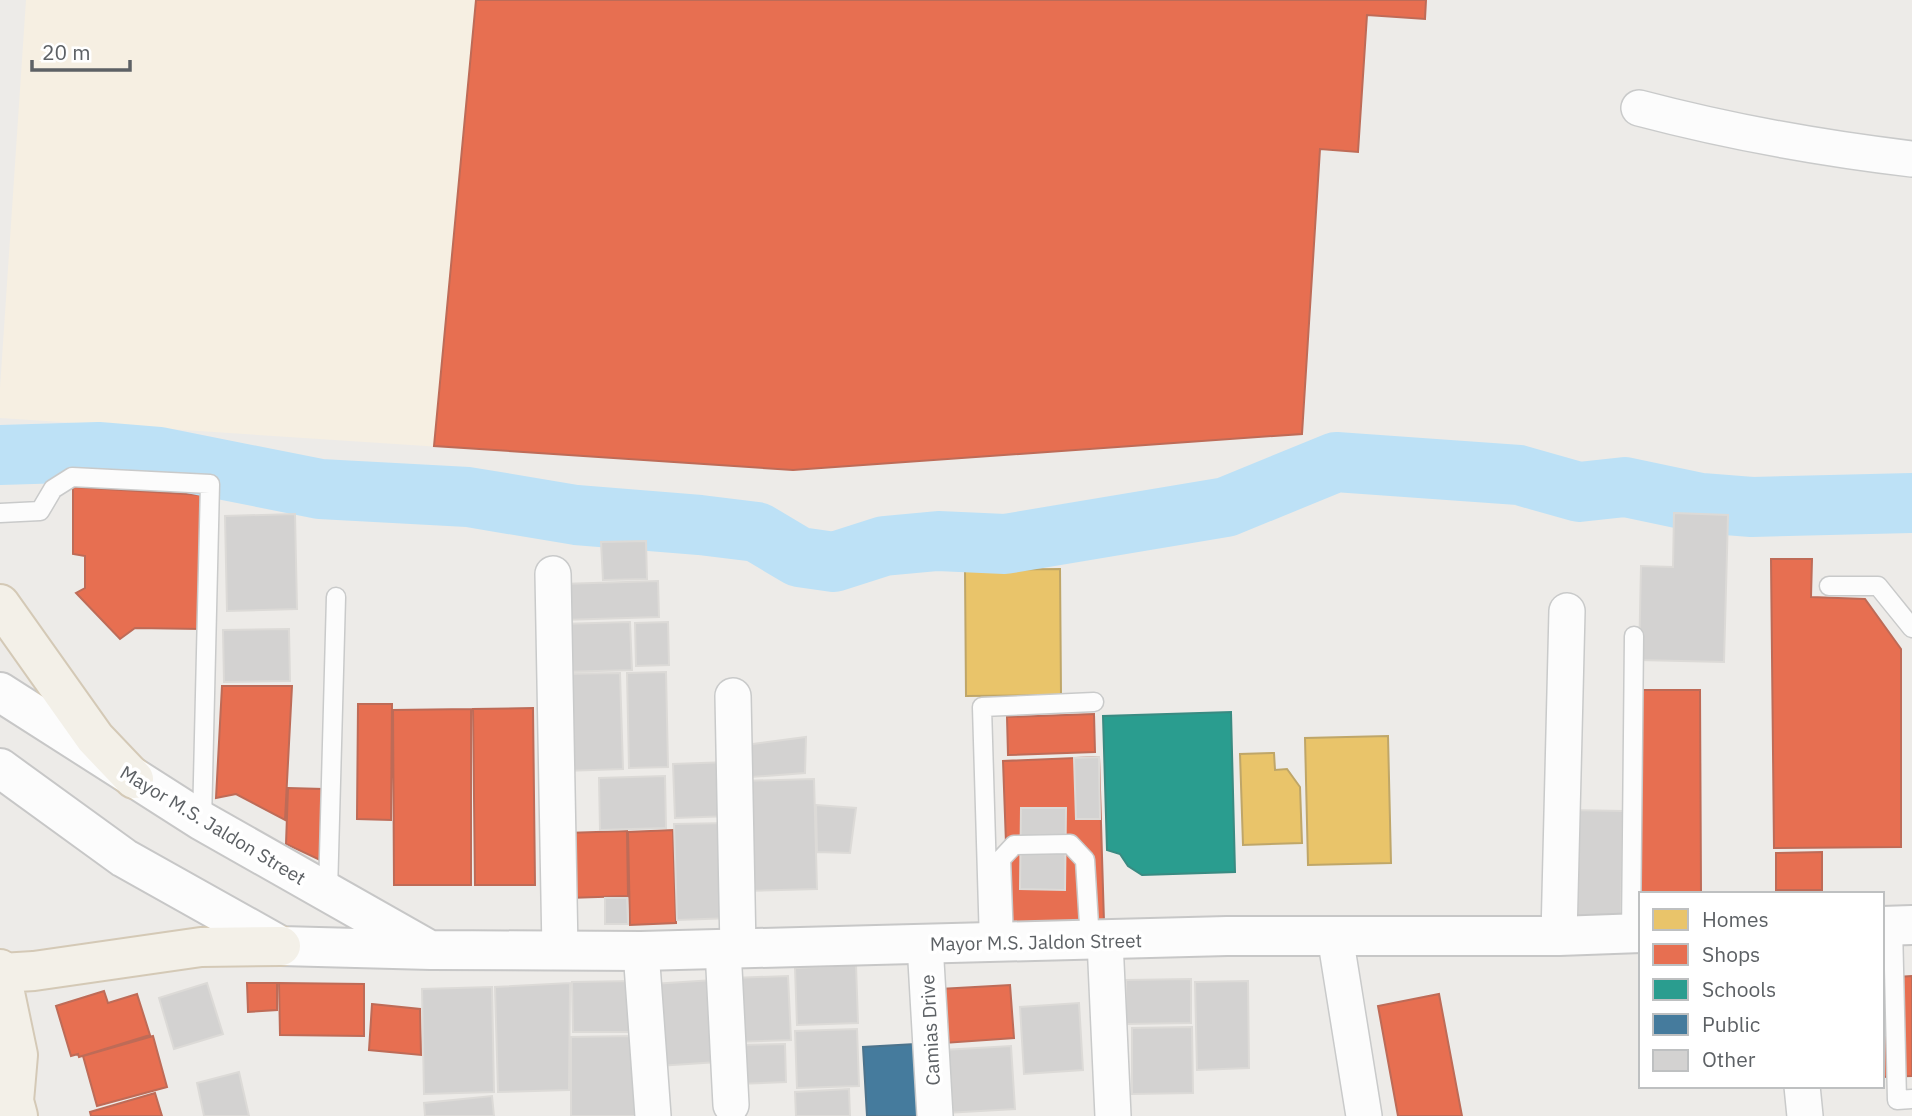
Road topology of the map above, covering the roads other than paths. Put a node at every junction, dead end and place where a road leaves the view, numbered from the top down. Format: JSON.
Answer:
{"nodes":[{"id":1,"x":1639,"y":108,"type":"dead end"},
{"id":2,"x":1912,"y":159,"type":"edge"},
{"id":3,"x":0,"y":513,"type":"edge"},
{"id":4,"x":553,"y":574,"type":"dead end"},
{"id":5,"x":1829,"y":586,"type":"dead end"},
{"id":6,"x":337,"y":597,"type":"dead end"},
{"id":7,"x":0,"y":604,"type":"edge"},
{"id":8,"x":1567,"y":611,"type":"dead end"},
{"id":9,"x":1912,"y":628,"type":"edge"},
{"id":10,"x":1634,"y":636,"type":"dead end"},
{"id":11,"x":0,"y":692,"type":"edge"},
{"id":12,"x":733,"y":696,"type":"dead end"},
{"id":13,"x":1094,"y":702,"type":"dead end"},
{"id":14,"x":0,"y":768,"type":"edge"},
{"id":15,"x":134,"y":779,"type":"junction"},
{"id":16,"x":202,"y":821,"type":"junction"},
{"id":17,"x":328,"y":892,"type":"junction"},
{"id":18,"x":1896,"y":926,"type":"edge"},
{"id":19,"x":1636,"y":933,"type":"edge"},
{"id":20,"x":1335,"y":936,"type":"junction"},
{"id":21,"x":1559,"y":936,"type":"junction"},
{"id":22,"x":1097,"y":941,"type":"junction"},
{"id":23,"x":996,"y":943,"type":"junction"},
{"id":24,"x":925,"y":944,"type":"junction"},
{"id":25,"x":281,"y":946,"type":"junction"},
{"id":26,"x":730,"y":949,"type":"junction"},
{"id":27,"x":431,"y":950,"type":"junction"},
{"id":28,"x":560,"y":951,"type":"junction"},
{"id":29,"x":642,"y":951,"type":"junction"},
{"id":30,"x":1,"y":971,"type":"edge"},
{"id":31,"x":1802,"y":1088,"type":"edge"},
{"id":32,"x":1912,"y":1099,"type":"edge"},
{"id":33,"x":11,"y":1102,"type":"edge"},
{"id":34,"x":731,"y":1105,"type":"dead end"},
{"id":35,"x":653,"y":1116,"type":"edge"},
{"id":36,"x":935,"y":1116,"type":"edge"},
{"id":37,"x":1113,"y":1116,"type":"edge"},
{"id":38,"x":1364,"y":1116,"type":"edge"},
{"id":39,"x":1805,"y":1116,"type":"edge"}],
"edges":[{"from":1,"to":2,"type":"street"},
{"from":3,"to":16,"type":"lane"},
{"from":4,"to":28,"type":"street"},
{"from":5,"to":9,"type":"lane"},
{"from":6,"to":17,"type":"lane"},
{"from":7,"to":15,"type":"main road"},
{"from":8,"to":21,"type":"street"},
{"from":10,"to":19,"type":"lane"},
{"from":11,"to":15,"type":"main road","name":"Mayor M.S. Jaldon Street"},
{"from":12,"to":26,"type":"street"},
{"from":13,"to":23,"type":"lane"},
{"from":14,"to":25,"type":"main road","name":"Mayor M.S. Jaldon Street"},
{"from":15,"to":16,"type":"main road","name":"Mayor M.S. Jaldon Street"},
{"from":16,"to":17,"type":"main road","name":"Mayor M.S. Jaldon Street"},
{"from":17,"to":27,"type":"main road","name":"Mayor M.S. Jaldon Street"},
{"from":18,"to":32,"type":"lane"},
{"from":19,"to":21,"type":"main road","name":"Mayor M.S. Jaldon Street"},
{"from":20,"to":21,"type":"main road","name":"Mayor M.S. Jaldon Street"},
{"from":20,"to":22,"type":"main road","name":"Mayor M.S. Jaldon Street"},
{"from":20,"to":38,"type":"street"},
{"from":22,"to":23,"type":"main road","name":"Mayor M.S. Jaldon Street"},
{"from":22,"to":23,"type":"lane"},
{"from":22,"to":37,"type":"street"},
{"from":23,"to":24,"type":"main road","name":"Mayor M.S. Jaldon Street"},
{"from":24,"to":26,"type":"main road","name":"Mayor M.S. Jaldon Street"},
{"from":24,"to":36,"type":"street","name":"Camias Drive"},
{"from":25,"to":27,"type":"main road","name":"Mayor M.S. Jaldon Street"},
{"from":25,"to":30,"type":"main road"},
{"from":26,"to":29,"type":"main road","name":"Mayor M.S. Jaldon Street"},
{"from":26,"to":34,"type":"street"},
{"from":27,"to":28,"type":"main road","name":"Mayor M.S. Jaldon Street"},
{"from":28,"to":29,"type":"main road","name":"Mayor M.S. Jaldon Street"},
{"from":29,"to":35,"type":"street"},
{"from":30,"to":33,"type":"main road"},
{"from":31,"to":39,"type":"street"}]}
